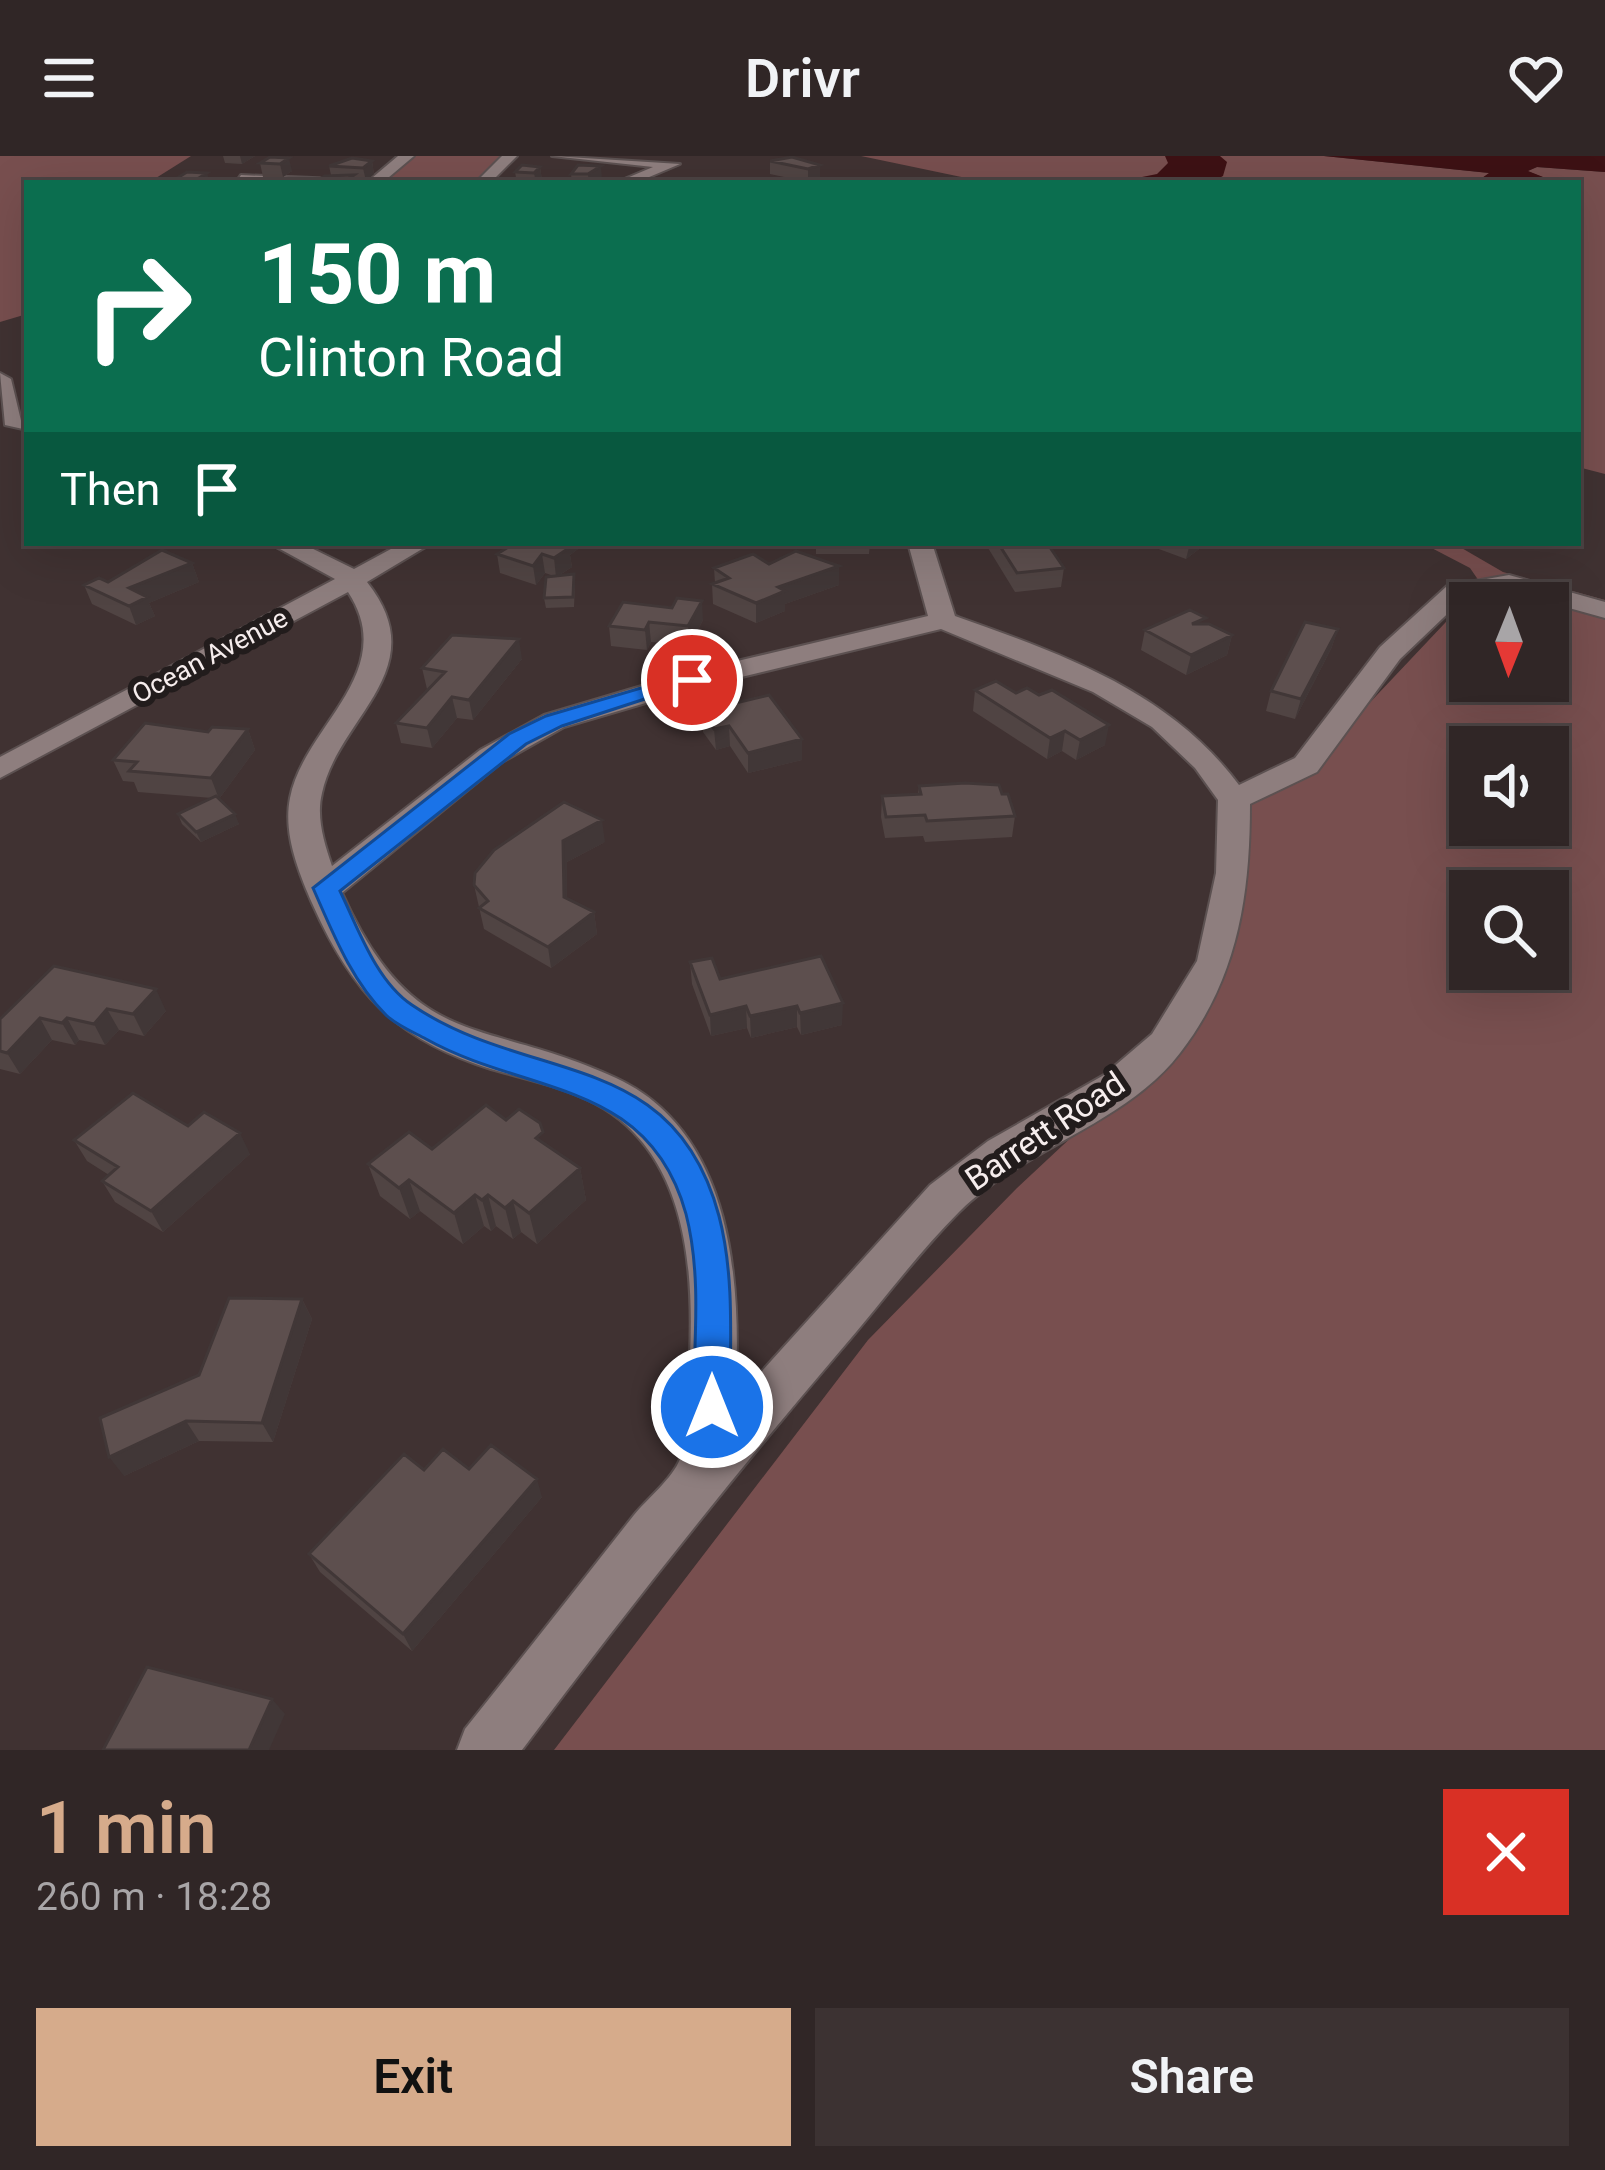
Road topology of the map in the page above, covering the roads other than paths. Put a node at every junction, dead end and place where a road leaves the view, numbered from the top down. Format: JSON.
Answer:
{"nodes":[{"id":1,"x":277,"y":156,"type":"edge"},
{"id":2,"x":407,"y":156,"type":"edge"},
{"id":3,"x":510,"y":156,"type":"edge"},
{"id":4,"x":559,"y":156,"type":"edge"},
{"id":5,"x":265,"y":180,"type":"edge"},
{"id":6,"x":377,"y":180,"type":"edge"},
{"id":7,"x":485,"y":180,"type":"edge"},
{"id":8,"x":632,"y":180,"type":"edge"},
{"id":9,"x":1,"y":379,"type":"edge"},
{"id":10,"x":14,"y":426,"type":"edge"},
{"id":11,"x":287,"y":546,"type":"edge"},
{"id":12,"x":414,"y":546,"type":"edge"},
{"id":13,"x":921,"y":546,"type":"edge"},
{"id":14,"x":352,"y":579,"type":"junction"},
{"id":15,"x":1605,"y":610,"type":"edge"},
{"id":16,"x":943,"y":621,"type":"junction"},
{"id":17,"x":0,"y":769,"type":"edge"},
{"id":18,"x":1234,"y":799,"type":"junction"},
{"id":19,"x":326,"y":888,"type":"junction"},
{"id":20,"x":704,"y":1474,"type":"junction"},
{"id":21,"x":486,"y":1750,"type":"edge"}],
"edges":[{"from":1,"to":5,"type":"street"},
{"from":2,"to":6,"type":"street"},
{"from":3,"to":7,"type":"street"},
{"from":4,"to":8,"type":"street"},
{"from":9,"to":10,"type":"street"},
{"from":11,"to":14,"type":"street"},
{"from":12,"to":14,"type":"street","name":"Ocean Avenue"},
{"from":13,"to":16,"type":"street"},
{"from":14,"to":17,"type":"street","name":"Ocean Avenue"},
{"from":14,"to":19,"type":"street"},
{"from":15,"to":18,"type":"street"},
{"from":16,"to":18,"type":"street"},
{"from":16,"to":19,"type":"street"},
{"from":18,"to":20,"type":"street","name":"Barrett Road"},
{"from":19,"to":20,"type":"street"},
{"from":20,"to":21,"type":"street","name":"Barrett Road"}]}
